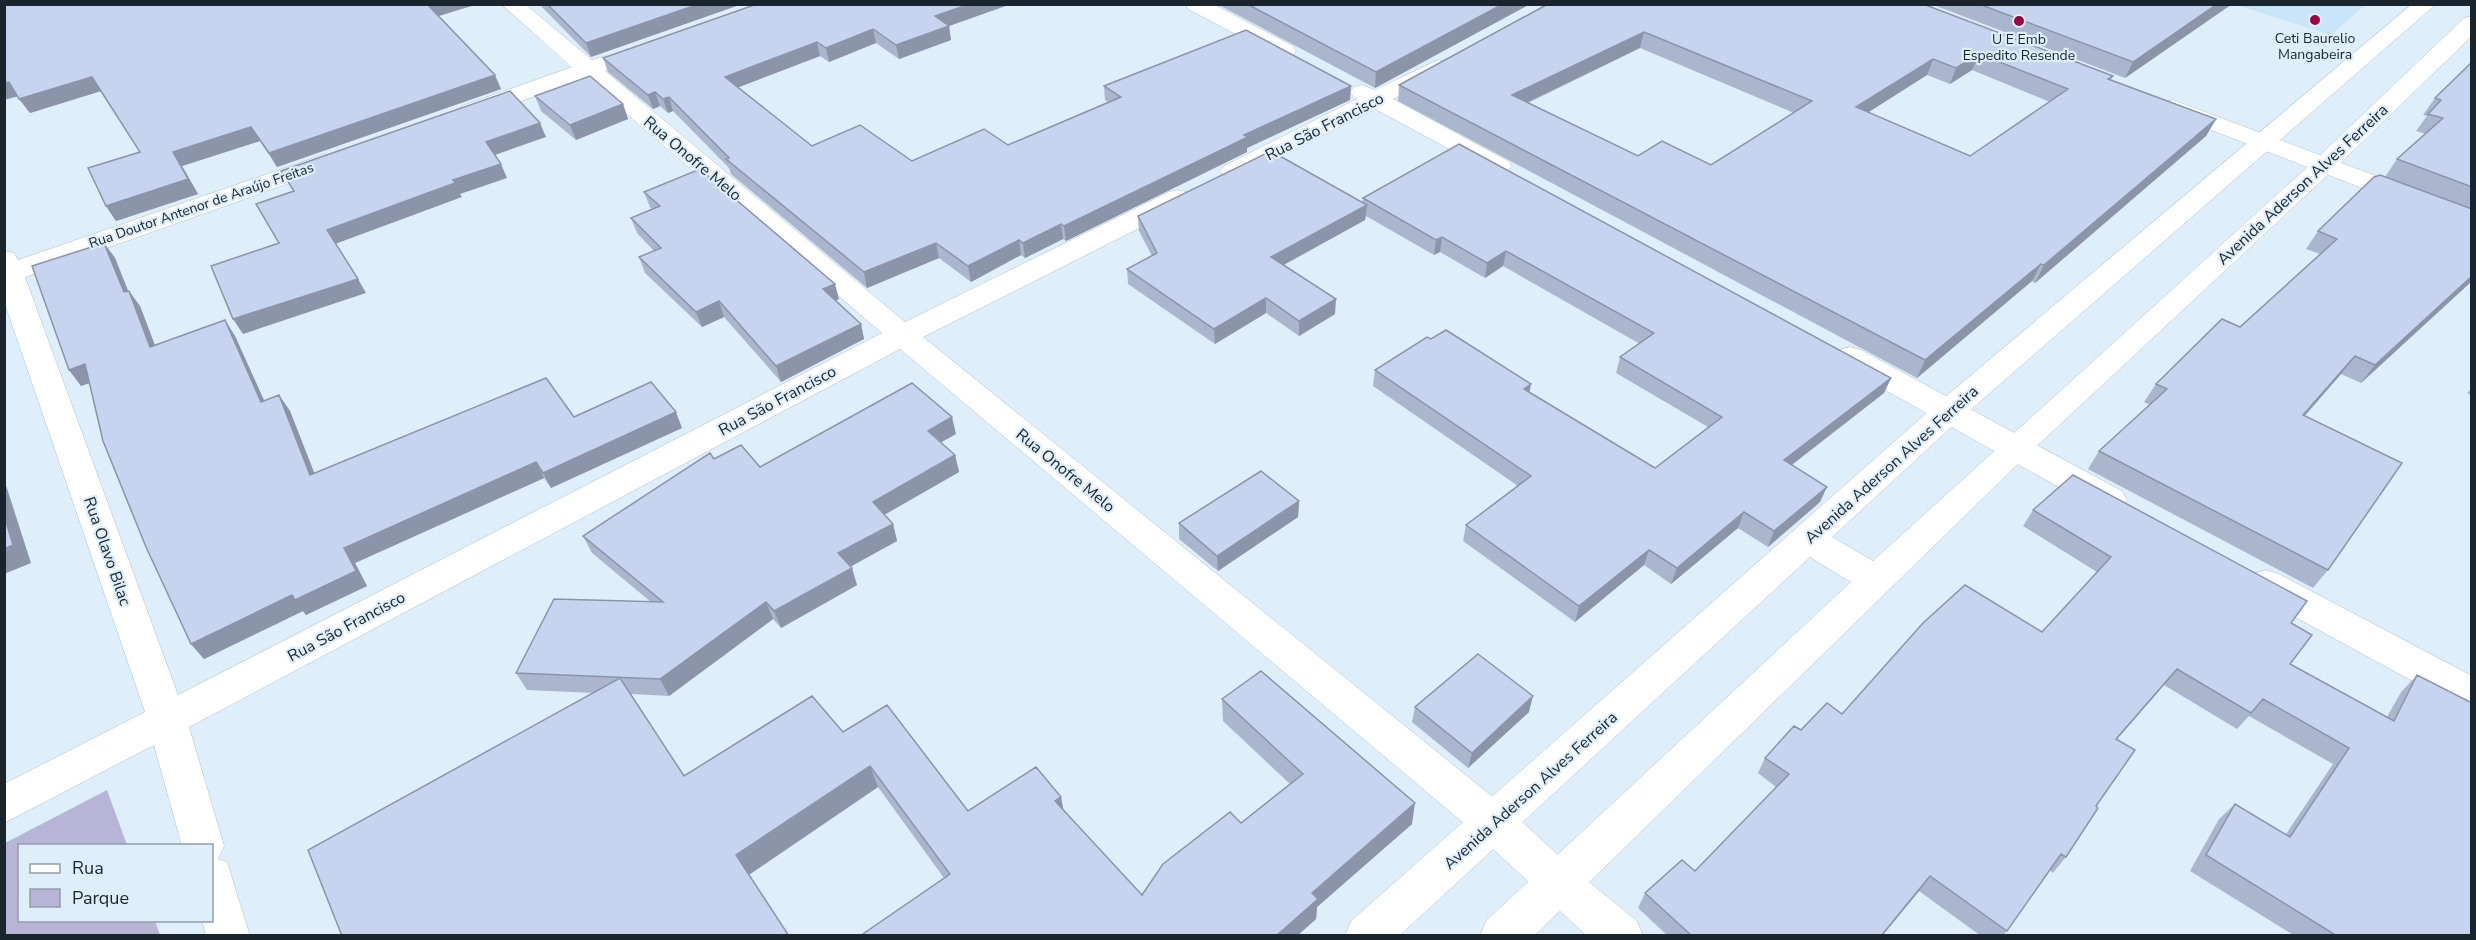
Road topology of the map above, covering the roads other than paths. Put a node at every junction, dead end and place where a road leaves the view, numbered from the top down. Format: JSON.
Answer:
{"nodes":[{"id":1,"x":511,"y":4,"type":"edge"},
{"id":2,"x":1196,"y":4,"type":"edge"},
{"id":3,"x":2426,"y":4,"type":"edge"},
{"id":4,"x":2472,"y":23,"type":"edge"},
{"id":5,"x":632,"y":54,"type":"edge"},
{"id":6,"x":1460,"y":55,"type":"edge"},
{"id":7,"x":1307,"y":63,"type":"edge"},
{"id":8,"x":589,"y":69,"type":"junction"},
{"id":9,"x":1337,"y":79,"type":"edge"},
{"id":10,"x":1377,"y":100,"type":"junction"},
{"id":11,"x":2156,"y":101,"type":"edge"},
{"id":12,"x":444,"y":120,"type":"edge"},
{"id":13,"x":2266,"y":143,"type":"junction"},
{"id":14,"x":344,"y":155,"type":"edge"},
{"id":15,"x":2323,"y":166,"type":"junction"},
{"id":16,"x":1522,"y":179,"type":"edge"},
{"id":17,"x":2472,"y":222,"type":"edge"},
{"id":18,"x":6,"y":269,"type":"edge"},
{"id":19,"x":902,"y":335,"type":"junction"},
{"id":20,"x":1824,"y":343,"type":"edge"},
{"id":21,"x":1949,"y":411,"type":"junction"},
{"id":22,"x":2014,"y":449,"type":"junction"},
{"id":23,"x":2139,"y":516,"type":"edge"},
{"id":24,"x":1808,"y":539,"type":"junction"},
{"id":25,"x":2243,"y":572,"type":"edge"},
{"id":26,"x":1877,"y":581,"type":"junction"},
{"id":27,"x":2472,"y":694,"type":"edge"},
{"id":28,"x":167,"y":720,"type":"junction"},
{"id":29,"x":4,"y":805,"type":"edge"},
{"id":30,"x":1494,"y":823,"type":"junction"},
{"id":31,"x":202,"y":844,"type":"edge"},
{"id":32,"x":213,"y":880,"type":"edge"},
{"id":33,"x":1559,"y":884,"type":"junction"},
{"id":34,"x":228,"y":936,"type":"edge"},
{"id":35,"x":1367,"y":936,"type":"edge"},
{"id":36,"x":1502,"y":936,"type":"edge"},
{"id":37,"x":1621,"y":936,"type":"edge"}],
"edges":[{"from":1,"to":8,"type":"street","name":"Rua Onofre Melo"},
{"from":2,"to":7,"type":"street"},
{"from":3,"to":13,"type":"street","name":"Avenida Aderson Alves Ferreira"},
{"from":4,"to":15,"type":"street","name":"Avenida Aderson Alves Ferreira"},
{"from":5,"to":8,"type":"street"},
{"from":6,"to":10,"type":"street","name":"Rua São Francisco"},
{"from":8,"to":12,"type":"street"},
{"from":8,"to":19,"type":"street","name":"Rua Onofre Melo"},
{"from":9,"to":10,"type":"street"},
{"from":10,"to":16,"type":"street"},
{"from":10,"to":19,"type":"street","name":"Rua São Francisco"},
{"from":11,"to":13,"type":"street"},
{"from":13,"to":15,"type":"street"},
{"from":13,"to":21,"type":"street","name":"Avenida Aderson Alves Ferreira"},
{"from":14,"to":18,"type":"street","name":"Rua Doutor Antenor de Araújo Freitas"},
{"from":15,"to":17,"type":"street"},
{"from":15,"to":22,"type":"street","name":"Avenida Aderson Alves Ferreira"},
{"from":18,"to":28,"type":"street","name":"Rua Olavo Bilac"},
{"from":19,"to":28,"type":"street","name":"Rua São Francisco"},
{"from":19,"to":30,"type":"street","name":"Rua Onofre Melo"},
{"from":20,"to":21,"type":"street"},
{"from":21,"to":22,"type":"street"},
{"from":21,"to":24,"type":"street","name":"Avenida Aderson Alves Ferreira"},
{"from":22,"to":23,"type":"street"},
{"from":22,"to":26,"type":"street","name":"Avenida Aderson Alves Ferreira"},
{"from":24,"to":26,"type":"street"},
{"from":24,"to":30,"type":"street","name":"Avenida Aderson Alves Ferreira"},
{"from":25,"to":27,"type":"street"},
{"from":26,"to":33,"type":"street","name":"Avenida Aderson Alves Ferreira"},
{"from":28,"to":29,"type":"street","name":"Rua São Francisco"},
{"from":28,"to":31,"type":"street","name":"Rua Olavo Bilac"},
{"from":30,"to":33,"type":"street","name":"Rua Onofre Melo"},
{"from":30,"to":35,"type":"street","name":"Avenida Aderson Alves Ferreira"},
{"from":32,"to":34,"type":"street"},
{"from":33,"to":36,"type":"street","name":"Avenida Aderson Alves Ferreira"},
{"from":33,"to":37,"type":"street","name":"Rua Onofre Melo"}]}
